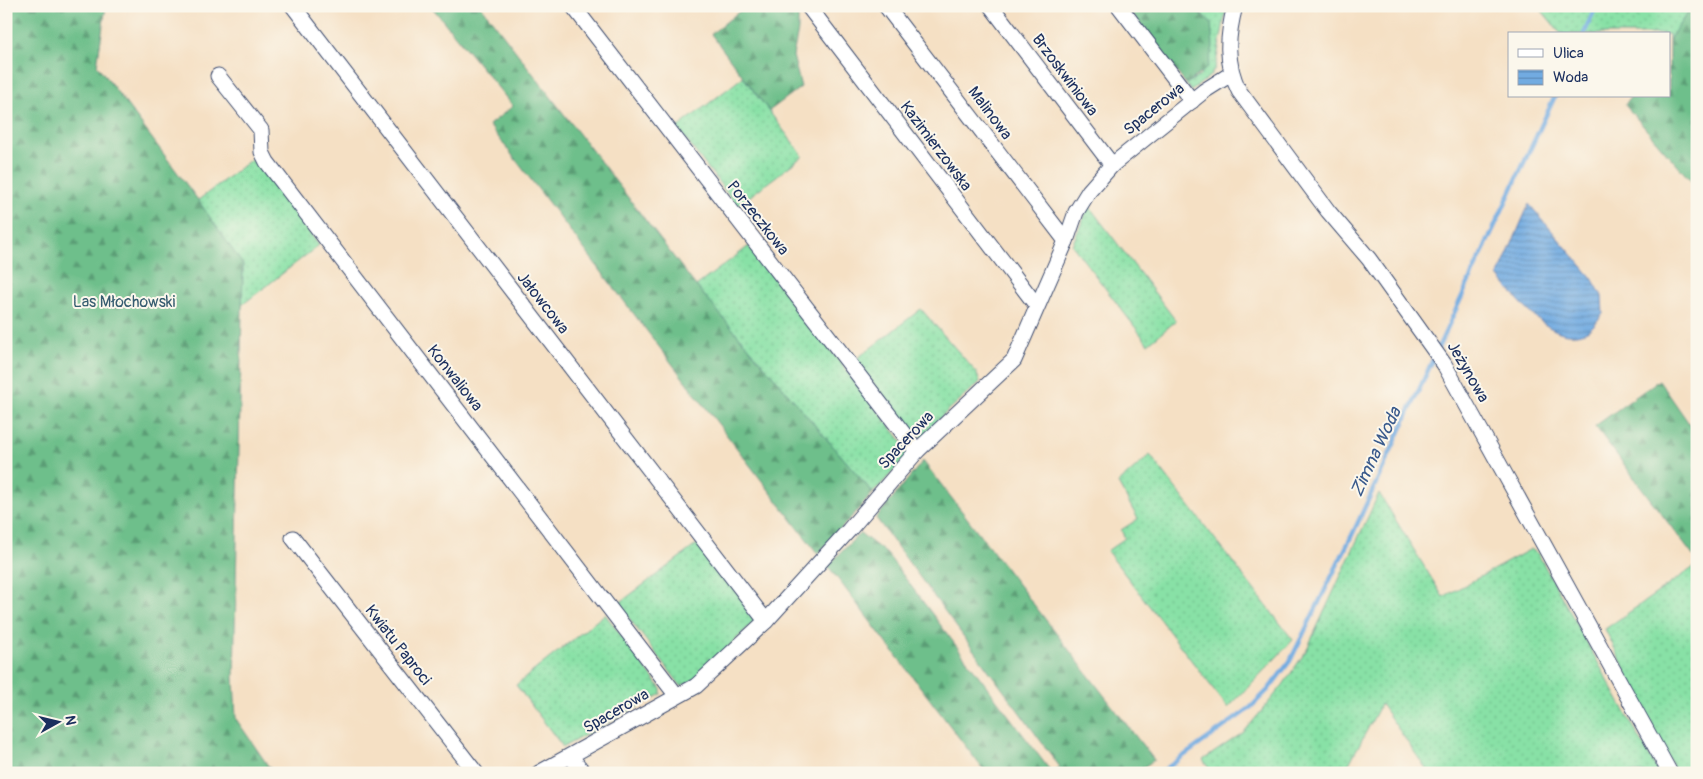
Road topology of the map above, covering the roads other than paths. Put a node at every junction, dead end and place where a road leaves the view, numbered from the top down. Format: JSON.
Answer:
{"nodes":[{"id":1,"x":292,"y":6,"type":"edge"},
{"id":2,"x":573,"y":6,"type":"edge"},
{"id":3,"x":808,"y":6,"type":"edge"},
{"id":4,"x":886,"y":6,"type":"edge"},
{"id":5,"x":990,"y":6,"type":"edge"},
{"id":6,"x":1119,"y":6,"type":"edge"},
{"id":7,"x":1235,"y":6,"type":"edge"},
{"id":8,"x":1231,"y":74,"type":"junction"},
{"id":9,"x":218,"y":76,"type":"dead end"},
{"id":10,"x":1192,"y":101,"type":"junction"},
{"id":11,"x":1112,"y":165,"type":"junction"},
{"id":12,"x":1066,"y":241,"type":"junction"},
{"id":13,"x":1037,"y":306,"type":"junction"},
{"id":14,"x":918,"y":451,"type":"junction"},
{"id":15,"x":293,"y":538,"type":"dead end"},
{"id":16,"x":766,"y":621,"type":"junction"},
{"id":17,"x":677,"y":696,"type":"junction"},
{"id":18,"x":571,"y":757,"type":"junction"},
{"id":19,"x":476,"y":773,"type":"edge"},
{"id":20,"x":539,"y":773,"type":"edge"},
{"id":21,"x":584,"y":773,"type":"edge"},
{"id":22,"x":1670,"y":773,"type":"edge"}],
"edges":[{"from":1,"to":16,"type":"street","name":"Jałowcowa"},
{"from":2,"to":14,"type":"street","name":"Porzeczkowa"},
{"from":3,"to":13,"type":"street","name":"Kazimierzowska"},
{"from":4,"to":12,"type":"street","name":"Malinowa"},
{"from":5,"to":11,"type":"street","name":"Brzoskwiniowa"},
{"from":6,"to":10,"type":"street"},
{"from":7,"to":8,"type":"street","name":"Jeżynowa"},
{"from":8,"to":10,"type":"street","name":"Spacerowa"},
{"from":8,"to":22,"type":"street","name":"Jeżynowa"},
{"from":9,"to":17,"type":"street","name":"Konwaliowa"},
{"from":10,"to":11,"type":"street","name":"Spacerowa"},
{"from":11,"to":12,"type":"street","name":"Spacerowa"},
{"from":12,"to":13,"type":"street","name":"Spacerowa"},
{"from":13,"to":14,"type":"street","name":"Spacerowa"},
{"from":14,"to":16,"type":"street","name":"Spacerowa"},
{"from":15,"to":19,"type":"street","name":"Kwiatu Paproci"},
{"from":16,"to":17,"type":"street","name":"Spacerowa"},
{"from":17,"to":18,"type":"street","name":"Spacerowa"},
{"from":18,"to":20,"type":"street","name":"Spacerowa"},
{"from":18,"to":21,"type":"street"}]}
